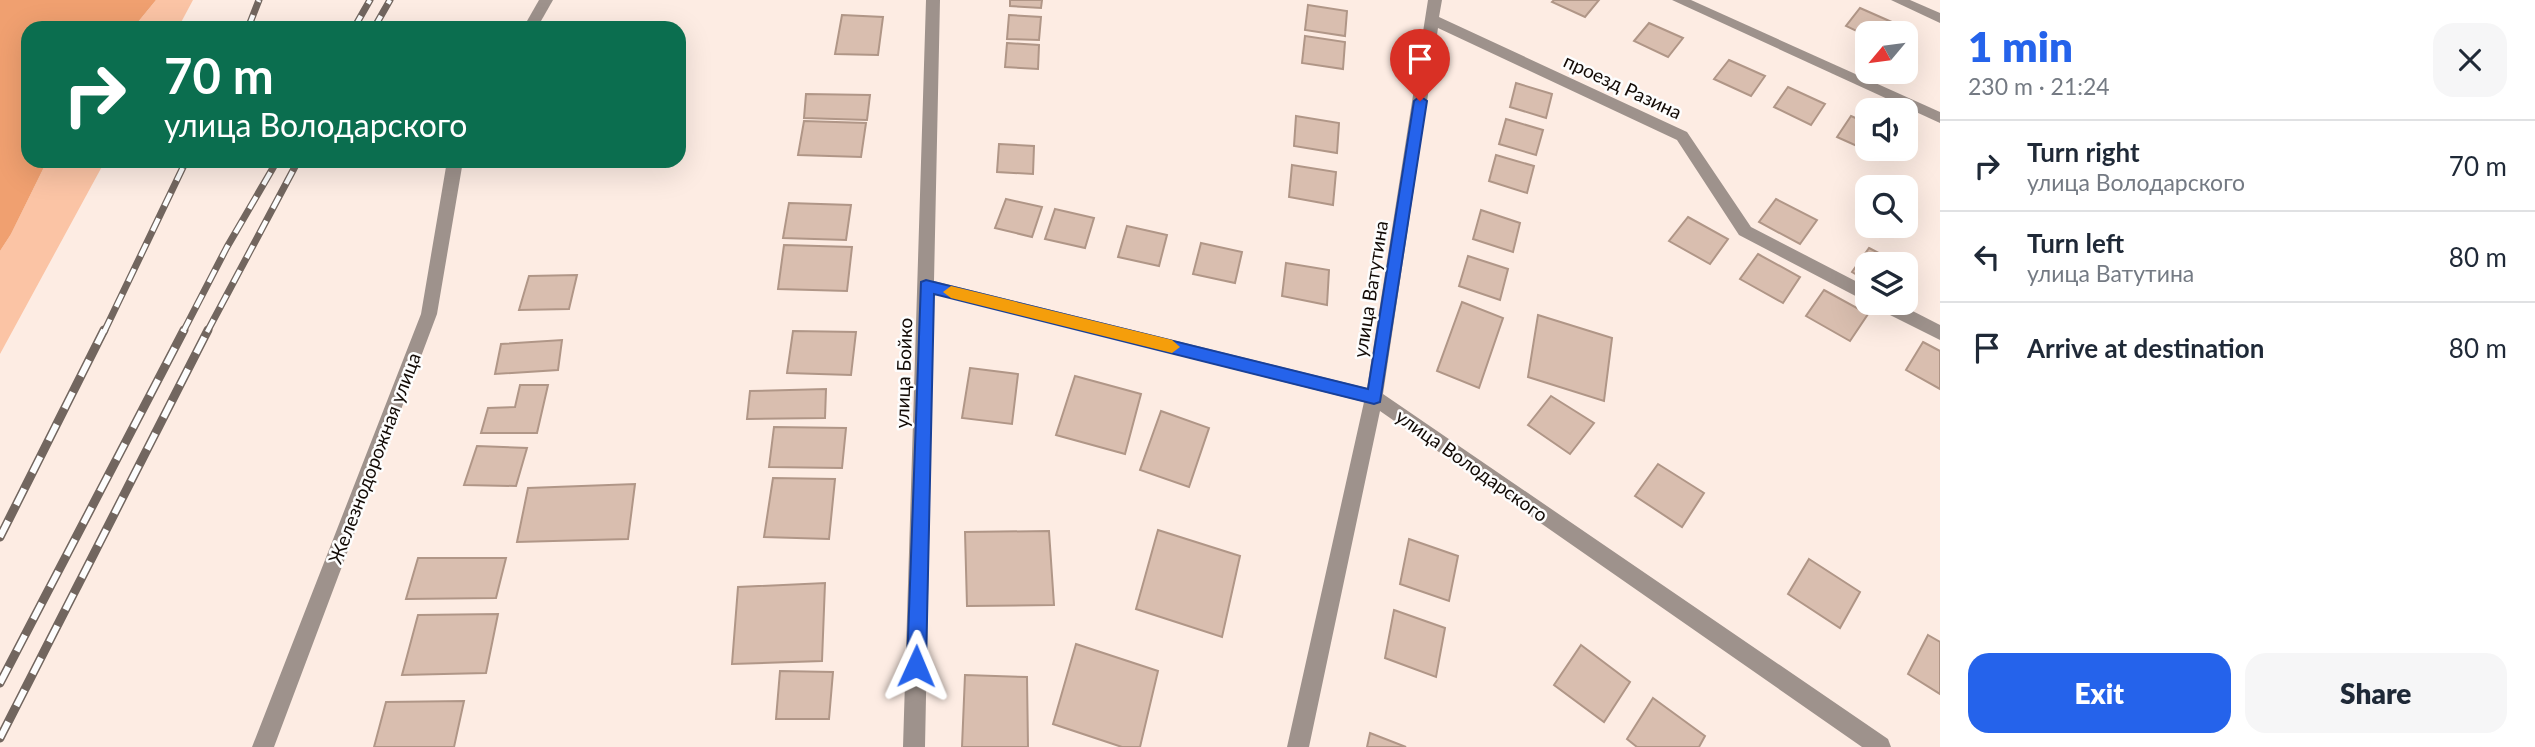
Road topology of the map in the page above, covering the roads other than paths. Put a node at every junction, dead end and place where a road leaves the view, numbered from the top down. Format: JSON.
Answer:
{"nodes":[{"id":1,"x":546,"y":0,"type":"edge"},
{"id":2,"x":933,"y":0,"type":"edge"},
{"id":3,"x":1435,"y":0,"type":"edge"},
{"id":4,"x":1679,"y":0,"type":"edge"},
{"id":5,"x":1898,"y":0,"type":"edge"},
{"id":6,"x":1940,"y":18,"type":"edge"},
{"id":7,"x":1433,"y":20,"type":"junction"},
{"id":8,"x":534,"y":21,"type":"edge"},
{"id":9,"x":1940,"y":118,"type":"edge"},
{"id":10,"x":454,"y":168,"type":"edge"},
{"id":11,"x":926,"y":286,"type":"junction"},
{"id":12,"x":1855,"y":289,"type":"edge"},
{"id":13,"x":1905,"y":315,"type":"edge"},
{"id":14,"x":1940,"y":333,"type":"edge"},
{"id":15,"x":1374,"y":397,"type":"junction"},
{"id":16,"x":263,"y":747,"type":"edge"},
{"id":17,"x":914,"y":747,"type":"edge"},
{"id":18,"x":1298,"y":747,"type":"edge"},
{"id":19,"x":1880,"y":747,"type":"edge"}],
"edges":[{"from":1,"to":8,"type":"street"},
{"from":2,"to":11,"type":"street","name":"улица Бойко"},
{"from":3,"to":7,"type":"street","name":"улица Ватутина"},
{"from":4,"to":9,"type":"street"},
{"from":5,"to":6,"type":"street"},
{"from":7,"to":12,"type":"street","name":"проезд Разина"},
{"from":7,"to":15,"type":"street","name":"улица Ватутина"},
{"from":10,"to":16,"type":"street","name":"Железнодорожная улица"},
{"from":11,"to":15,"type":"street","name":"улица Володарского"},
{"from":11,"to":17,"type":"street","name":"улица Бойко"},
{"from":13,"to":14,"type":"street"},
{"from":15,"to":18,"type":"street","name":"улица Ватутина"},
{"from":15,"to":19,"type":"street","name":"улица Володарского"}]}
